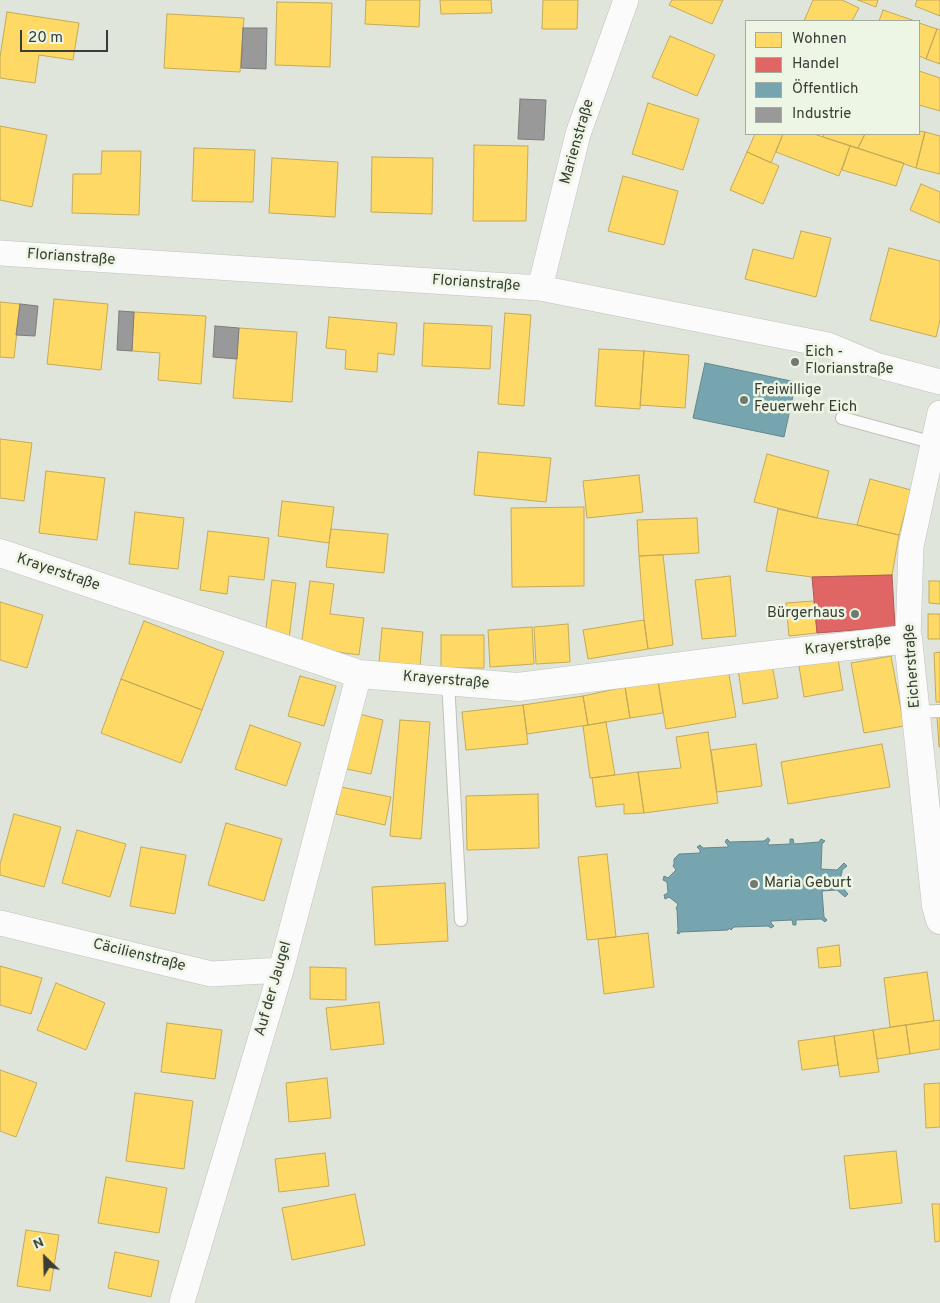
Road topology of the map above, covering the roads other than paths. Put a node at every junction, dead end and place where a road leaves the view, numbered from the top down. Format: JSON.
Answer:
{"nodes":[{"id":1,"x":626,"y":0,"type":"edge"},
{"id":2,"x":0,"y":253,"type":"edge"},
{"id":3,"x":540,"y":288,"type":"junction"},
{"id":4,"x":940,"y":382,"type":"edge"},
{"id":5,"x":940,"y":413,"type":"edge"},
{"id":6,"x":842,"y":418,"type":"dead end"},
{"id":7,"x":934,"y":443,"type":"junction"},
{"id":8,"x":0,"y":553,"type":"edge"},
{"id":9,"x":908,"y":640,"type":"junction"},
{"id":10,"x":359,"y":674,"type":"junction"},
{"id":11,"x":448,"y":681,"type":"junction"},
{"id":12,"x":928,"y":712,"type":"edge"},
{"id":13,"x":939,"y":910,"type":"edge"},
{"id":14,"x":461,"y":920,"type":"dead end"},
{"id":15,"x":0,"y":923,"type":"edge"},
{"id":16,"x":281,"y":970,"type":"junction"},
{"id":17,"x":182,"y":1303,"type":"edge"}],
"edges":[{"from":1,"to":3,"type":"street","name":"Marienstraße"},
{"from":2,"to":3,"type":"street","name":"Florianstraße"},
{"from":3,"to":4,"type":"street","name":"Florianstraße"},
{"from":5,"to":7,"type":"street","name":"Eicherstraße"},
{"from":6,"to":7,"type":"lane"},
{"from":7,"to":9,"type":"street","name":"Eicherstraße"},
{"from":8,"to":10,"type":"street","name":"Krayerstraße"},
{"from":9,"to":11,"type":"street","name":"Krayerstraße"},
{"from":9,"to":12,"type":"street","name":"Eicherstraße"},
{"from":10,"to":11,"type":"street","name":"Krayerstraße"},
{"from":10,"to":16,"type":"street","name":"Auf der Jaugel"},
{"from":11,"to":14,"type":"lane"},
{"from":12,"to":13,"type":"street","name":"Eicherstraße"},
{"from":15,"to":16,"type":"street","name":"Cäcilienstraße"},
{"from":16,"to":17,"type":"street","name":"Auf der Jaugel"}]}
